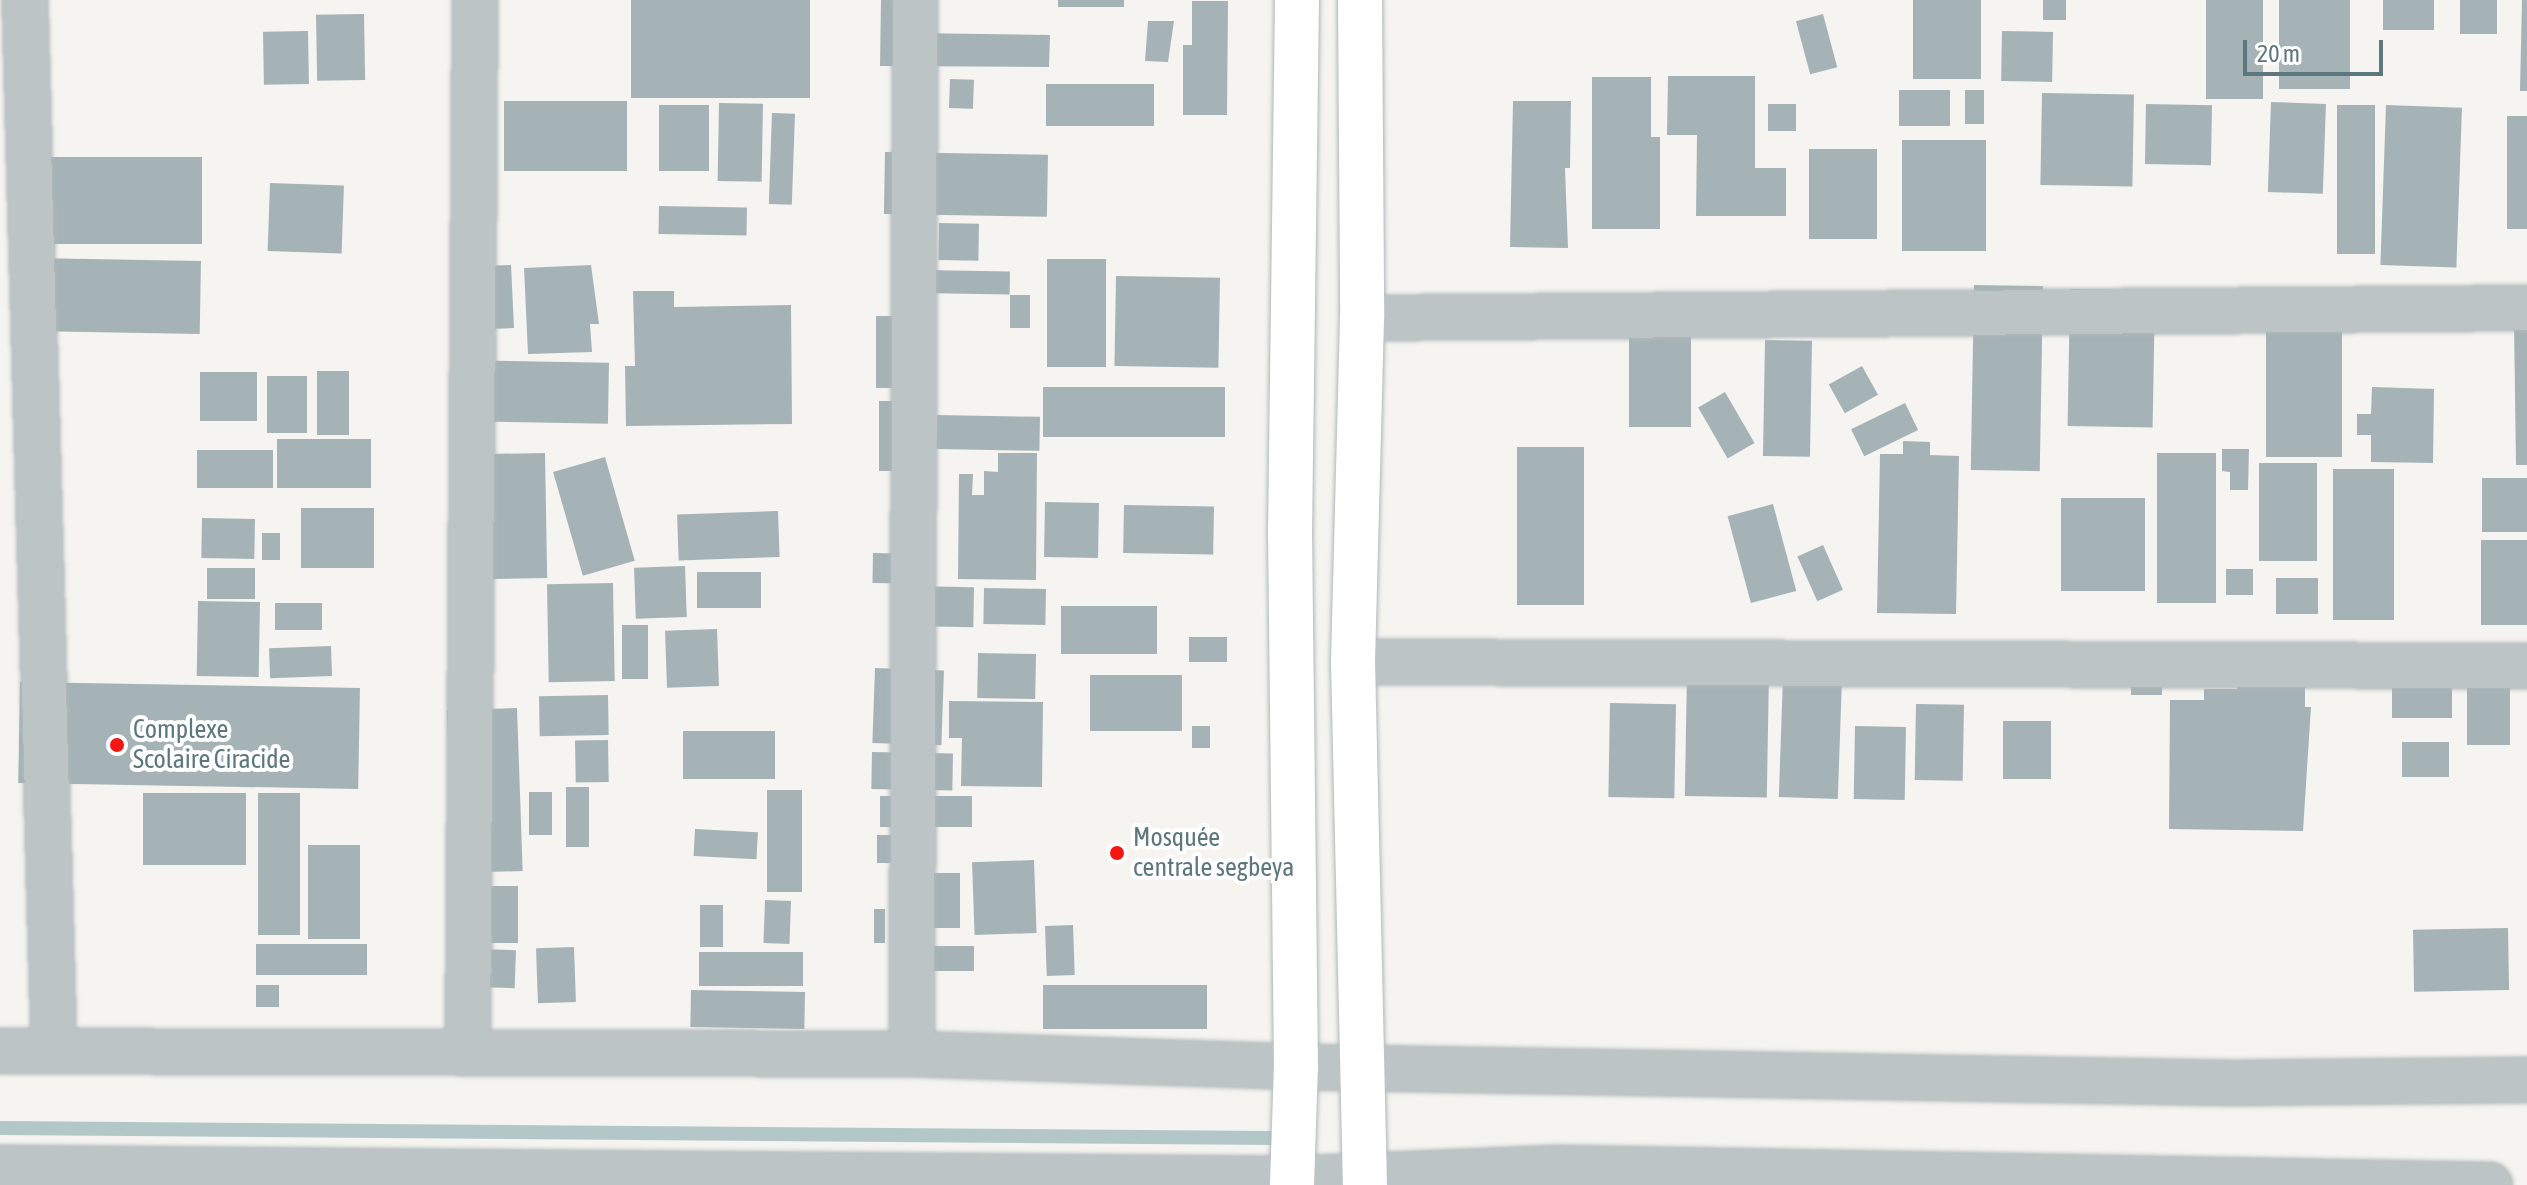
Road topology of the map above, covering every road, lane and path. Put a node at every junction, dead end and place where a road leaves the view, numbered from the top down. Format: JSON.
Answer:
{"nodes":[{"id":1,"x":25,"y":0,"type":"edge"},
{"id":2,"x":475,"y":0,"type":"edge"},
{"id":3,"x":915,"y":0,"type":"edge"},
{"id":4,"x":1297,"y":0,"type":"edge"},
{"id":5,"x":1360,"y":0,"type":"edge"},
{"id":6,"x":2527,"y":308,"type":"edge"},
{"id":7,"x":1362,"y":318,"type":"junction"},
{"id":8,"x":1353,"y":662,"type":"junction"},
{"id":9,"x":2527,"y":666,"type":"edge"},
{"id":10,"x":0,"y":1051,"type":"edge"},
{"id":11,"x":54,"y":1051,"type":"junction"},
{"id":12,"x":468,"y":1052,"type":"junction"},
{"id":13,"x":912,"y":1054,"type":"junction"},
{"id":14,"x":1365,"y":1066,"type":"junction"},
{"id":15,"x":1296,"y":1067,"type":"junction"},
{"id":16,"x":2527,"y":1080,"type":"edge"},
{"id":17,"x":0,"y":1168,"type":"edge"},
{"id":18,"x":1365,"y":1180,"type":"edge"},
{"id":19,"x":1292,"y":1182,"type":"edge"},
{"id":20,"x":2490,"y":1185,"type":"edge"}],
"edges":[{"from":1,"to":11,"type":"street"},
{"from":2,"to":12,"type":"street"},
{"from":3,"to":13,"type":"street"},
{"from":4,"to":15,"type":"main road"},
{"from":5,"to":7,"type":"main road"},
{"from":6,"to":7,"type":"street"},
{"from":7,"to":8,"type":"main road"},
{"from":8,"to":9,"type":"street"},
{"from":8,"to":14,"type":"main road"},
{"from":10,"to":11,"type":"street"},
{"from":11,"to":12,"type":"street"},
{"from":12,"to":13,"type":"street"},
{"from":13,"to":15,"type":"street"},
{"from":14,"to":15,"type":"street"},
{"from":14,"to":16,"type":"street"},
{"from":14,"to":18,"type":"main road"},
{"from":15,"to":19,"type":"main road"},
{"from":17,"to":19,"type":"street"},
{"from":18,"to":19,"type":"street"},
{"from":18,"to":20,"type":"street"}]}
